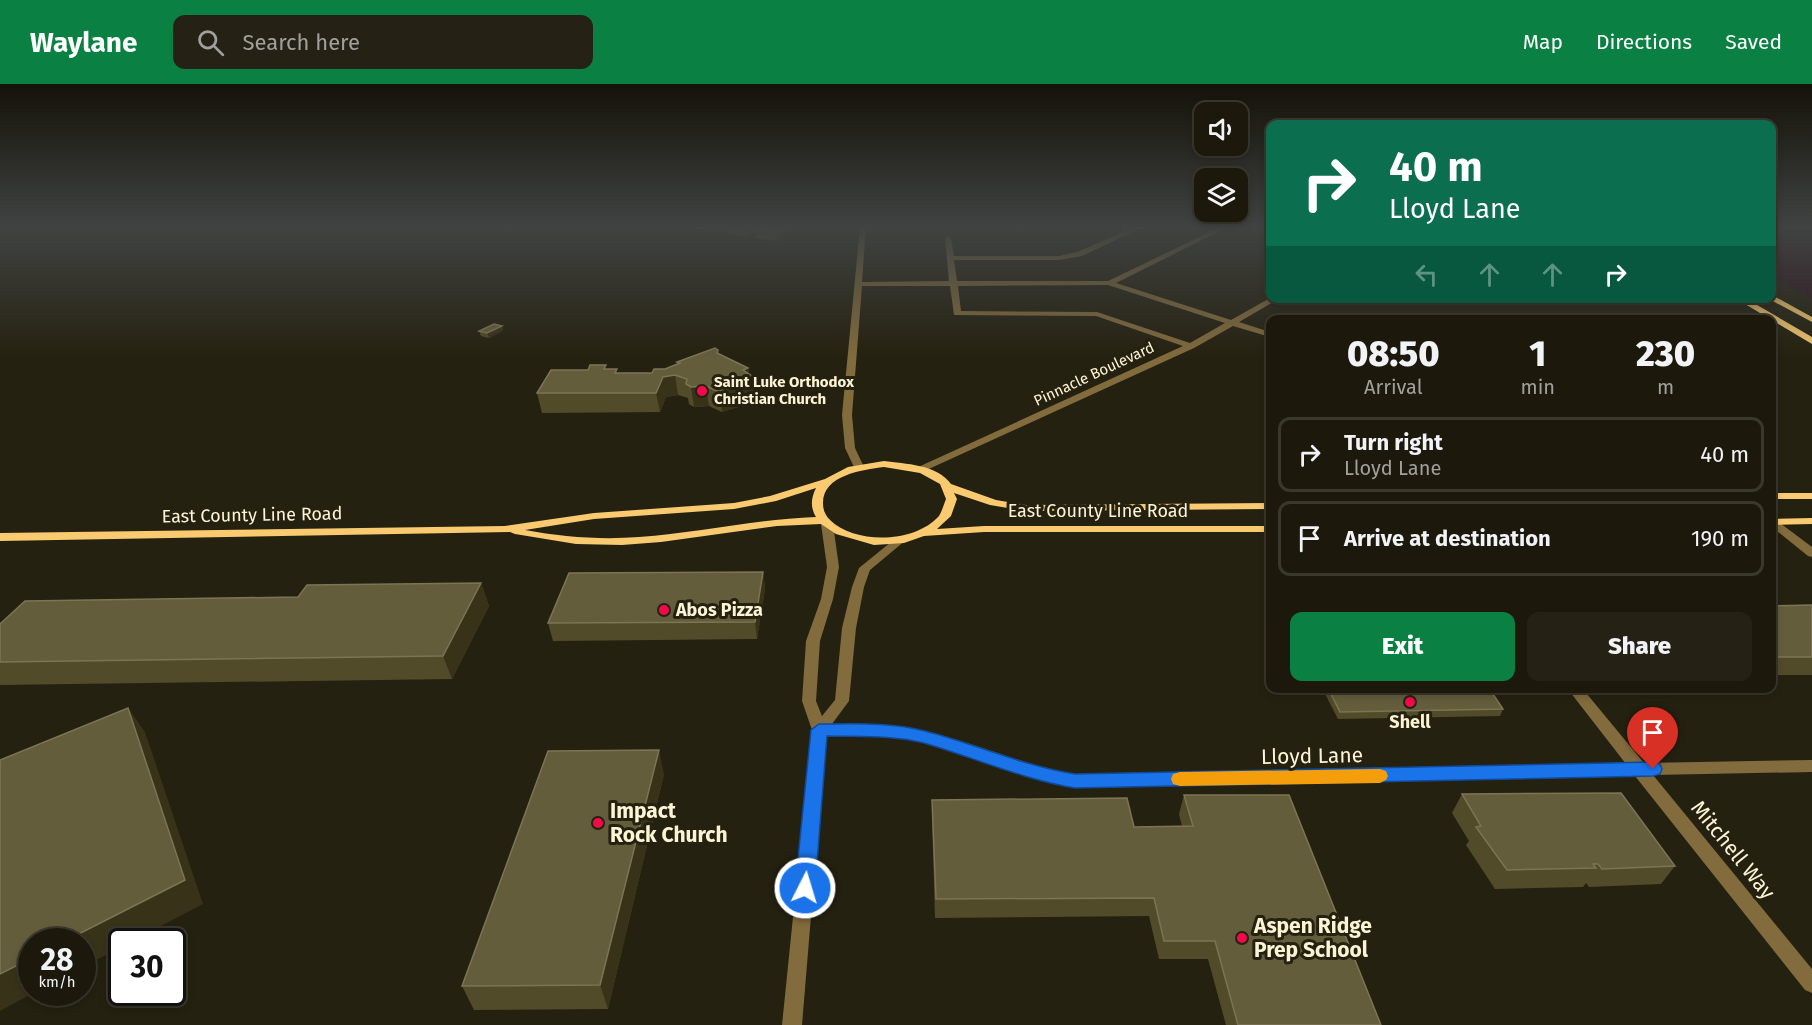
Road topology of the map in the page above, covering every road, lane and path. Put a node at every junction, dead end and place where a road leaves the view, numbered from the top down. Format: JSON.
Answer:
{"nodes":[{"id":1,"x":861,"y":271,"type":"edge"},
{"id":2,"x":952,"y":271,"type":"edge"},
{"id":3,"x":1134,"y":271,"type":"edge"},
{"id":4,"x":953,"y":283,"type":"junction"},
{"id":5,"x":1109,"y":283,"type":"junction"},
{"id":6,"x":860,"y":284,"type":"junction"},
{"id":7,"x":1776,"y":299,"type":"edge"},
{"id":8,"x":1267,"y":303,"type":"edge"},
{"id":9,"x":1747,"y":303,"type":"edge"},
{"id":10,"x":1768,"y":315,"type":"edge"},
{"id":11,"x":1776,"y":320,"type":"edge"},
{"id":12,"x":1812,"y":320,"type":"edge"},
{"id":13,"x":1235,"y":322,"type":"junction"},
{"id":14,"x":1266,"y":334,"type":"edge"},
{"id":15,"x":1812,"y":341,"type":"edge"},
{"id":16,"x":1191,"y":346,"type":"junction"},
{"id":17,"x":859,"y":467,"type":"junction"},
{"id":18,"x":920,"y":470,"type":"junction"},
{"id":19,"x":828,"y":481,"type":"junction"},
{"id":20,"x":946,"y":486,"type":"junction"},
{"id":21,"x":1776,"y":496,"type":"edge"},
{"id":22,"x":1812,"y":496,"type":"edge"},
{"id":23,"x":1266,"y":506,"type":"edge"},
{"id":24,"x":1812,"y":521,"type":"edge"},
{"id":25,"x":826,"y":522,"type":"junction"},
{"id":26,"x":1776,"y":522,"type":"edge"},
{"id":27,"x":1776,"y":525,"type":"edge"},
{"id":28,"x":505,"y":529,"type":"junction"},
{"id":29,"x":1266,"y":529,"type":"edge"},
{"id":30,"x":925,"y":533,"type":"junction"},
{"id":31,"x":0,"y":537,"type":"edge"},
{"id":32,"x":900,"y":540,"type":"junction"},
{"id":33,"x":1812,"y":553,"type":"edge"},
{"id":34,"x":1578,"y":693,"type":"edge"},
{"id":35,"x":819,"y":730,"type":"junction"},
{"id":36,"x":1812,"y":766,"type":"edge"},
{"id":37,"x":1638,"y":769,"type":"junction"},
{"id":38,"x":1812,"y":984,"type":"edge"},
{"id":39,"x":792,"y":1025,"type":"edge"}],
"edges":[{"from":1,"to":6,"type":"street"},
{"from":2,"to":4,"type":"street"},
{"from":3,"to":5,"type":"street"},
{"from":4,"to":5,"type":"street"},
{"from":4,"to":6,"type":"street"},
{"from":4,"to":16,"type":"street"},
{"from":5,"to":13,"type":"street"},
{"from":6,"to":17,"type":"street"},
{"from":7,"to":12,"type":"main road"},
{"from":8,"to":13,"type":"street","name":"Pinnacle Boulevard"},
{"from":9,"to":10,"type":"main road"},
{"from":11,"to":15,"type":"main road"},
{"from":13,"to":14,"type":"street"},
{"from":13,"to":16,"type":"street","name":"Pinnacle Boulevard"},
{"from":16,"to":18,"type":"street","name":"Pinnacle Boulevard"},
{"from":17,"to":18,"type":"main road"},
{"from":17,"to":19,"type":"main road"},
{"from":18,"to":20,"type":"main road"},
{"from":19,"to":25,"type":"main road"},
{"from":19,"to":28,"type":"main road","name":"East County Line Road"},
{"from":20,"to":23,"type":"main road","name":"East County Line Road"},
{"from":20,"to":30,"type":"main road"},
{"from":21,"to":22,"type":"main road"},
{"from":24,"to":26,"type":"main road"},
{"from":25,"to":28,"type":"main road","name":"East County Line Road"},
{"from":25,"to":32,"type":"main road"},
{"from":25,"to":35,"type":"street"},
{"from":27,"to":33,"type":"street"},
{"from":28,"to":31,"type":"main road","name":"East County Line Road"},
{"from":29,"to":30,"type":"main road","name":"East County Line Road"},
{"from":30,"to":32,"type":"main road"},
{"from":32,"to":35,"type":"street"},
{"from":34,"to":37,"type":"street","name":"Mitchell Way"},
{"from":35,"to":37,"type":"street","name":"Lloyd Lane"},
{"from":35,"to":39,"type":"street"},
{"from":36,"to":37,"type":"street","name":"Lloyd Lane"},
{"from":37,"to":38,"type":"street","name":"Mitchell Way"}]}
